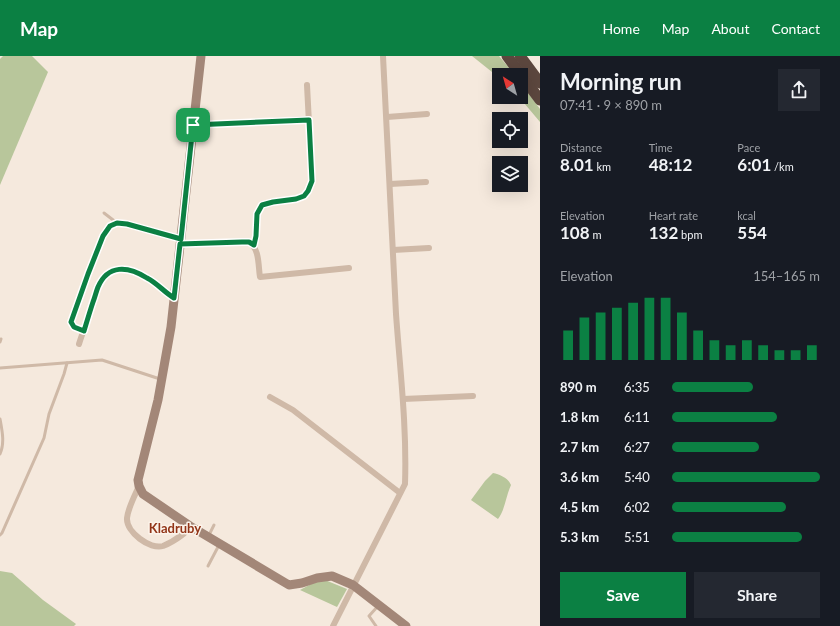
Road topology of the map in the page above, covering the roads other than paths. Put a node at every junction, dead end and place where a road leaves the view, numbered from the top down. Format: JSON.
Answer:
{"nodes":[{"id":1,"x":201,"y":56,"type":"edge"},
{"id":2,"x":383,"y":56,"type":"edge"},
{"id":3,"x":507,"y":56,"type":"edge"},
{"id":4,"x":520,"y":56,"type":"edge"},
{"id":5,"x":540,"y":83,"type":"edge"},
{"id":6,"x":307,"y":85,"type":"dead end"},
{"id":7,"x":540,"y":100,"type":"edge"},
{"id":8,"x":427,"y":114,"type":"dead end"},
{"id":9,"x":386,"y":117,"type":"junction"},
{"id":10,"x":309,"y":120,"type":"junction"},
{"id":11,"x":193,"y":125,"type":"junction"},
{"id":12,"x":426,"y":182,"type":"dead end"},
{"id":13,"x":390,"y":184,"type":"junction"},
{"id":14,"x":104,"y":213,"type":"dead end"},
{"id":15,"x":117,"y":223,"type":"junction"},
{"id":16,"x":180,"y":242,"type":"junction"},
{"id":17,"x":254,"y":245,"type":"junction"},
{"id":18,"x":429,"y":248,"type":"dead end"},
{"id":19,"x":393,"y":250,"type":"junction"},
{"id":20,"x":349,"y":268,"type":"dead end"},
{"id":21,"x":174,"y":298,"type":"junction"},
{"id":22,"x":84,"y":331,"type":"junction"},
{"id":23,"x":79,"y":344,"type":"dead end"},
{"id":24,"x":67,"y":362,"type":"junction"},
{"id":25,"x":0,"y":368,"type":"edge"},
{"id":26,"x":162,"y":380,"type":"junction"},
{"id":27,"x":473,"y":396,"type":"dead end"},
{"id":28,"x":270,"y":397,"type":"dead end"},
{"id":29,"x":403,"y":399,"type":"junction"},
{"id":30,"x":0,"y":419,"type":"edge"},
{"id":31,"x":0,"y":454,"type":"edge"},
{"id":32,"x":139,"y":486,"type":"junction"},
{"id":33,"x":400,"y":493,"type":"junction"},
{"id":34,"x":214,"y":525,"type":"dead end"},
{"id":35,"x":190,"y":526,"type":"junction"},
{"id":36,"x":0,"y":535,"type":"edge"},
{"id":37,"x":208,"y":536,"type":"junction"},
{"id":38,"x":220,"y":543,"type":"junction"},
{"id":39,"x":208,"y":566,"type":"dead end"},
{"id":40,"x":353,"y":585,"type":"junction"},
{"id":41,"x":378,"y":605,"type":"junction"},
{"id":42,"x":333,"y":626,"type":"edge"},
{"id":43,"x":376,"y":626,"type":"edge"},
{"id":44,"x":406,"y":626,"type":"edge"}],
"edges":[{"from":1,"to":11,"type":"street"},
{"from":2,"to":9,"type":"street"},
{"from":3,"to":7,"type":"highway"},
{"from":4,"to":5,"type":"highway"},
{"from":6,"to":10,"type":"street"},
{"from":8,"to":9,"type":"street"},
{"from":9,"to":13,"type":"street"},
{"from":10,"to":11,"type":"street"},
{"from":10,"to":17,"type":"street"},
{"from":11,"to":16,"type":"street"},
{"from":12,"to":13,"type":"street"},
{"from":13,"to":19,"type":"street"},
{"from":14,"to":15,"type":"lane"},
{"from":15,"to":16,"type":"street"},
{"from":15,"to":22,"type":"street"},
{"from":16,"to":17,"type":"street"},
{"from":16,"to":21,"type":"street"},
{"from":17,"to":20,"type":"street"},
{"from":18,"to":19,"type":"street"},
{"from":19,"to":29,"type":"street"},
{"from":21,"to":22,"type":"street"},
{"from":21,"to":26,"type":"street"},
{"from":22,"to":23,"type":"street"},
{"from":24,"to":25,"type":"lane"},
{"from":24,"to":26,"type":"lane"},
{"from":24,"to":36,"type":"lane"},
{"from":26,"to":32,"type":"street"},
{"from":27,"to":29,"type":"street"},
{"from":28,"to":33,"type":"street"},
{"from":29,"to":33,"type":"street"},
{"from":30,"to":31,"type":"lane"},
{"from":32,"to":35,"type":"street"},
{"from":32,"to":35,"type":"street"},
{"from":33,"to":40,"type":"street"},
{"from":34,"to":37,"type":"lane"},
{"from":35,"to":37,"type":"street"},
{"from":37,"to":38,"type":"street"},
{"from":38,"to":39,"type":"lane"},
{"from":38,"to":40,"type":"street"},
{"from":40,"to":41,"type":"street"},
{"from":40,"to":42,"type":"street"},
{"from":41,"to":43,"type":"lane"},
{"from":41,"to":44,"type":"street"}]}
